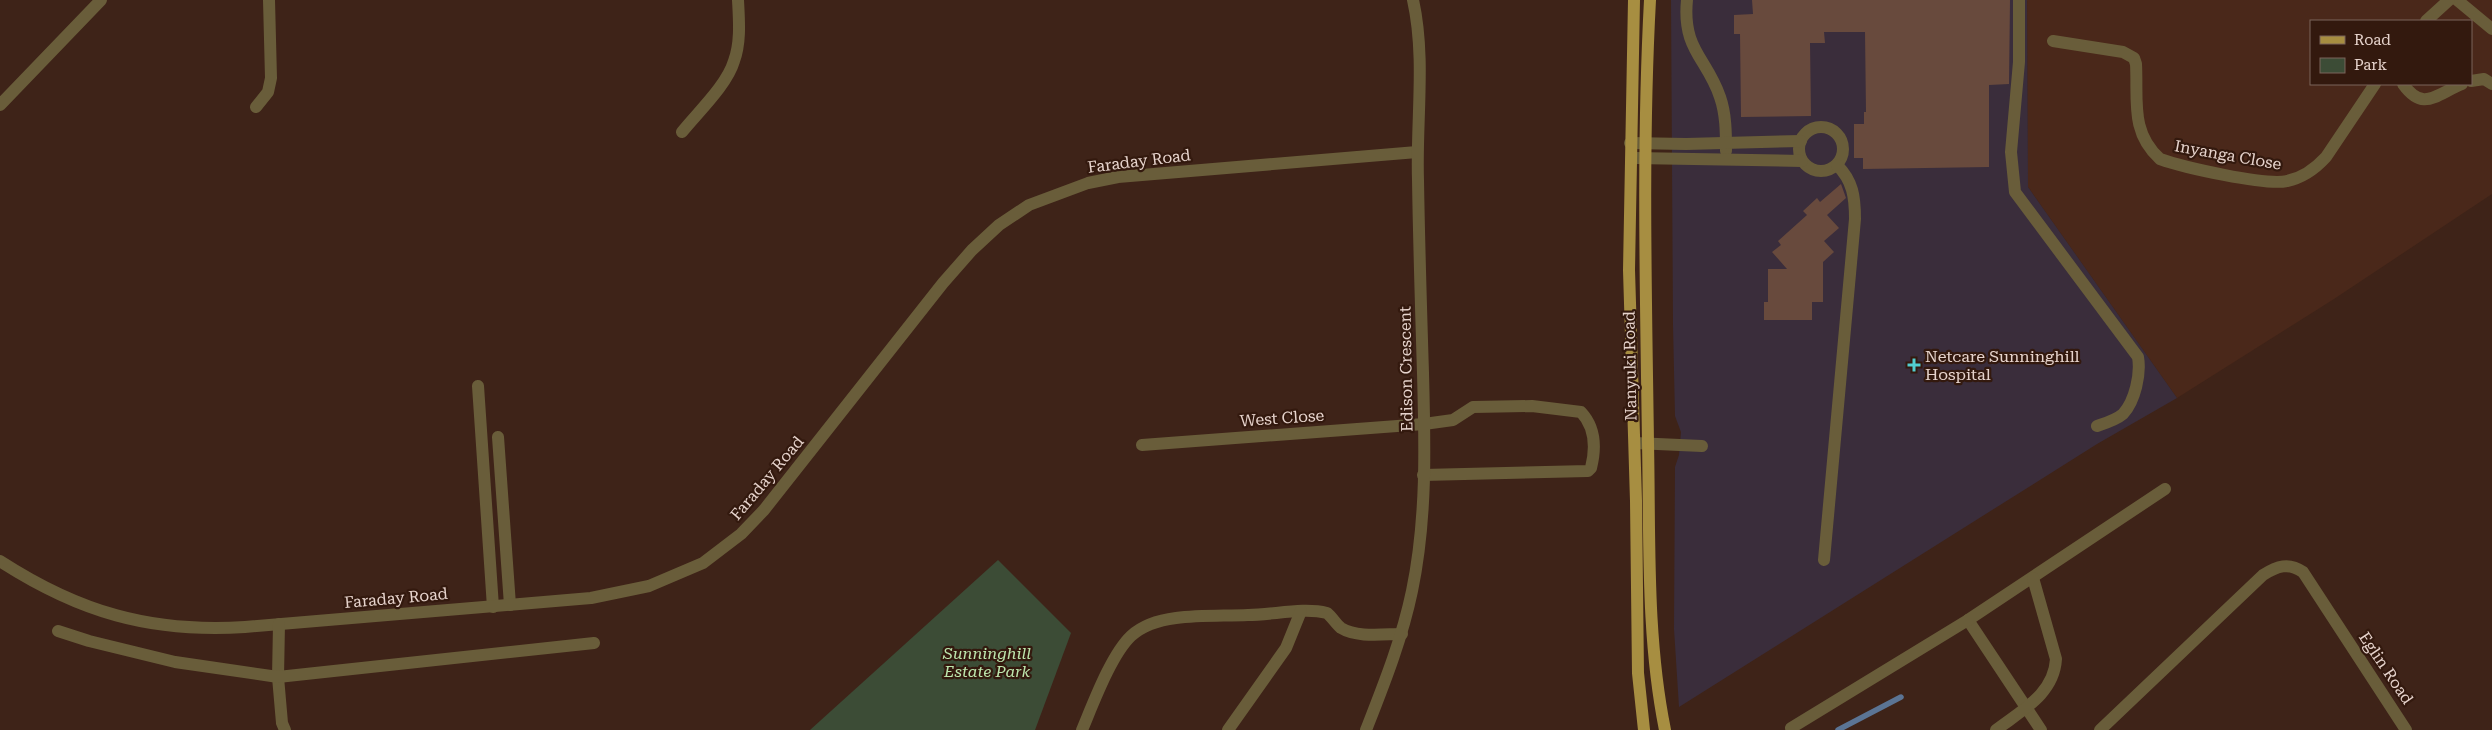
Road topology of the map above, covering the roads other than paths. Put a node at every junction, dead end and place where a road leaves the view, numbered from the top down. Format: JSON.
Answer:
{"nodes":[{"id":1,"x":101,"y":0,"type":"edge"},
{"id":2,"x":269,"y":0,"type":"edge"},
{"id":3,"x":738,"y":0,"type":"edge"},
{"id":4,"x":1412,"y":0,"type":"edge"},
{"id":5,"x":1634,"y":0,"type":"edge"},
{"id":6,"x":1650,"y":0,"type":"edge"},
{"id":7,"x":1687,"y":0,"type":"edge"},
{"id":8,"x":2019,"y":0,"type":"edge"},
{"id":9,"x":2449,"y":0,"type":"edge"},
{"id":10,"x":2457,"y":0,"type":"edge"},
{"id":11,"x":2427,"y":20,"type":"edge"},
{"id":12,"x":2492,"y":29,"type":"edge"},
{"id":13,"x":2053,"y":41,"type":"dead end"},
{"id":14,"x":2472,"y":80,"type":"edge"},
{"id":15,"x":2492,"y":84,"type":"edge"},
{"id":16,"x":2374,"y":85,"type":"edge"},
{"id":17,"x":2404,"y":85,"type":"edge"},
{"id":18,"x":2459,"y":85,"type":"edge"},
{"id":19,"x":2,"y":98,"type":"edge"},
{"id":20,"x":256,"y":107,"type":"dead end"},
{"id":21,"x":682,"y":132,"type":"dead end"},
{"id":22,"x":1801,"y":141,"type":"junction"},
{"id":23,"x":1630,"y":143,"type":"junction"},
{"id":24,"x":1726,"y":143,"type":"junction"},
{"id":25,"x":1644,"y":144,"type":"junction"},
{"id":26,"x":1417,"y":152,"type":"junction"},
{"id":27,"x":1630,"y":158,"type":"junction"},
{"id":28,"x":1644,"y":159,"type":"junction"},
{"id":29,"x":1726,"y":159,"type":"junction"},
{"id":30,"x":1802,"y":161,"type":"junction"},
{"id":31,"x":1837,"y":165,"type":"junction"},
{"id":32,"x":478,"y":386,"type":"dead end"},
{"id":33,"x":1424,"y":424,"type":"junction"},
{"id":34,"x":2098,"y":426,"type":"dead end"},
{"id":35,"x":498,"y":437,"type":"dead end"},
{"id":36,"x":1635,"y":444,"type":"junction"},
{"id":37,"x":1648,"y":444,"type":"junction"},
{"id":38,"x":1142,"y":445,"type":"dead end"},
{"id":39,"x":1702,"y":446,"type":"dead end"},
{"id":40,"x":1423,"y":475,"type":"junction"},
{"id":41,"x":2164,"y":489,"type":"dead end"},
{"id":42,"x":0,"y":560,"type":"edge"},
{"id":43,"x":1824,"y":560,"type":"dead end"},
{"id":44,"x":2033,"y":578,"type":"junction"},
{"id":45,"x":510,"y":605,"type":"junction"},
{"id":46,"x":493,"y":607,"type":"junction"},
{"id":47,"x":1301,"y":611,"type":"junction"},
{"id":48,"x":1968,"y":620,"type":"junction"},
{"id":49,"x":279,"y":624,"type":"junction"},
{"id":50,"x":58,"y":630,"type":"dead end"},
{"id":51,"x":1402,"y":634,"type":"junction"},
{"id":52,"x":594,"y":643,"type":"dead end"},
{"id":53,"x":278,"y":677,"type":"junction"},
{"id":54,"x":2025,"y":708,"type":"junction"},
{"id":55,"x":282,"y":728,"type":"edge"},
{"id":56,"x":1791,"y":728,"type":"dead end"},
{"id":57,"x":1082,"y":730,"type":"edge"},
{"id":58,"x":1228,"y":730,"type":"edge"},
{"id":59,"x":1366,"y":730,"type":"edge"},
{"id":60,"x":1644,"y":730,"type":"edge"},
{"id":61,"x":1665,"y":730,"type":"edge"},
{"id":62,"x":1996,"y":730,"type":"edge"},
{"id":63,"x":2041,"y":730,"type":"edge"},
{"id":64,"x":2100,"y":730,"type":"edge"},
{"id":65,"x":2406,"y":730,"type":"edge"}],
"edges":[{"from":1,"to":19,"type":"street"},
{"from":2,"to":20,"type":"street"},
{"from":3,"to":21,"type":"street"},
{"from":4,"to":26,"type":"street","name":"Edison Crescent"},
{"from":5,"to":23,"type":"main road","name":"Nanyuki Road"},
{"from":6,"to":25,"type":"main road","name":"Nanyuki Road"},
{"from":7,"to":24,"type":"street"},
{"from":8,"to":34,"type":"street"},
{"from":9,"to":11,"type":"street"},
{"from":10,"to":12,"type":"street"},
{"from":13,"to":16,"type":"street","name":"Inyanga Close"},
{"from":14,"to":15,"type":"street"},
{"from":17,"to":18,"type":"street"},
{"from":22,"to":24,"type":"street"},
{"from":22,"to":30,"type":"street"},
{"from":22,"to":31,"type":"street"},
{"from":23,"to":25,"type":"street"},
{"from":23,"to":27,"type":"main road","name":"Nanyuki Road"},
{"from":24,"to":25,"type":"street"},
{"from":24,"to":29,"type":"street"},
{"from":25,"to":28,"type":"main road","name":"Nanyuki Road"},
{"from":26,"to":33,"type":"street","name":"Edison Crescent"},
{"from":26,"to":45,"type":"street","name":"Faraday Road"},
{"from":27,"to":28,"type":"street"},
{"from":27,"to":36,"type":"main road","name":"Nanyuki Road"},
{"from":28,"to":29,"type":"street"},
{"from":28,"to":37,"type":"main road","name":"Nanyuki Road"},
{"from":29,"to":30,"type":"street"},
{"from":30,"to":31,"type":"street"},
{"from":31,"to":43,"type":"street"},
{"from":32,"to":46,"type":"street"},
{"from":33,"to":38,"type":"street","name":"West Close"},
{"from":33,"to":40,"type":"street","name":"Edison Crescent"},
{"from":33,"to":40,"type":"street","name":"West Close"},
{"from":35,"to":45,"type":"street"},
{"from":36,"to":37,"type":"street"},
{"from":36,"to":60,"type":"main road","name":"Nanyuki Road"},
{"from":37,"to":39,"type":"street"},
{"from":37,"to":61,"type":"main road","name":"Nanyuki Road"},
{"from":40,"to":51,"type":"street","name":"Edison Crescent"},
{"from":41,"to":44,"type":"street"},
{"from":42,"to":49,"type":"street","name":"Faraday Road"},
{"from":44,"to":48,"type":"street"},
{"from":44,"to":54,"type":"street"},
{"from":45,"to":46,"type":"street","name":"Faraday Road"},
{"from":46,"to":49,"type":"street","name":"Faraday Road"},
{"from":47,"to":51,"type":"street"},
{"from":47,"to":57,"type":"street"},
{"from":47,"to":58,"type":"street"},
{"from":48,"to":54,"type":"street"},
{"from":48,"to":56,"type":"street"},
{"from":49,"to":53,"type":"street"},
{"from":50,"to":53,"type":"street"},
{"from":51,"to":59,"type":"street","name":"Edison Crescent"},
{"from":52,"to":53,"type":"street"},
{"from":53,"to":55,"type":"street"},
{"from":54,"to":62,"type":"street"},
{"from":54,"to":63,"type":"street"},
{"from":64,"to":65,"type":"street","name":"Eglin Road"}]}
